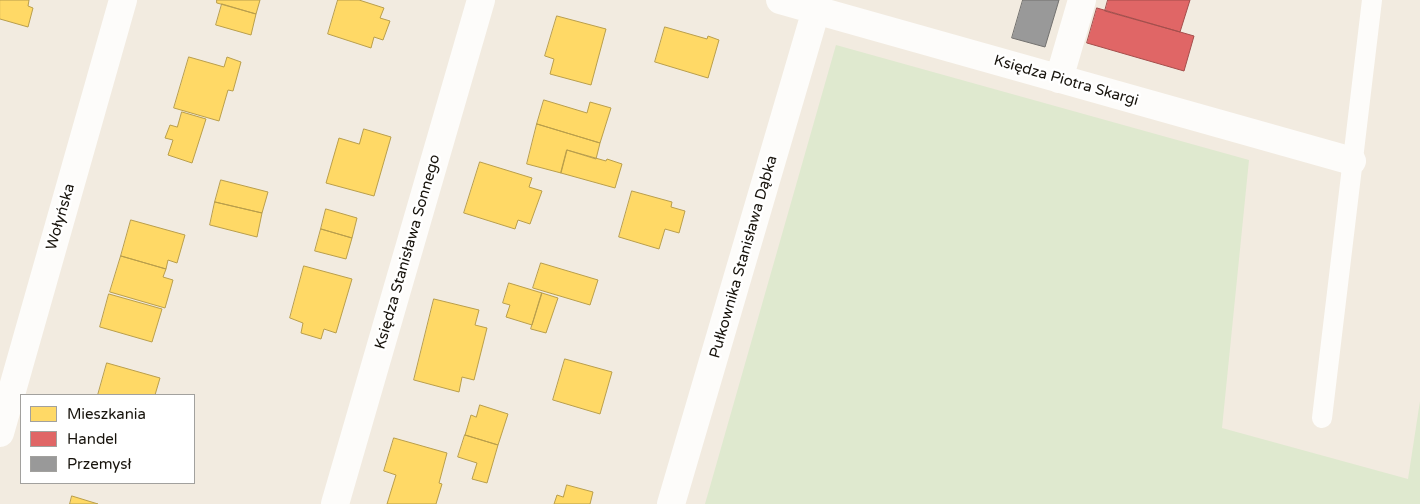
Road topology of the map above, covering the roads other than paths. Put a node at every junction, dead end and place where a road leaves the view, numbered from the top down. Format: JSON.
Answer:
{"nodes":[{"id":1,"x":123,"y":0,"type":"edge"},
{"id":2,"x":480,"y":0,"type":"edge"},
{"id":3,"x":780,"y":0,"type":"edge"},
{"id":4,"x":1082,"y":0,"type":"edge"},
{"id":5,"x":1372,"y":0,"type":"edge"},
{"id":6,"x":816,"y":10,"type":"junction"},
{"id":7,"x":1059,"y":79,"type":"junction"},
{"id":8,"x":1352,"y":161,"type":"junction"},
{"id":9,"x":1322,"y":418,"type":"dead end"},
{"id":10,"x":0,"y":433,"type":"edge"},
{"id":11,"x":335,"y":504,"type":"edge"},
{"id":12,"x":671,"y":504,"type":"edge"}],
"edges":[{"from":1,"to":10,"type":"street","name":"Wołyńska"},
{"from":2,"to":11,"type":"street","name":"Księdza Stanisława Sonnego"},
{"from":3,"to":6,"type":"street","name":"Księdza Piotra Skargi"},
{"from":4,"to":7,"type":"street"},
{"from":5,"to":8,"type":"lane"},
{"from":6,"to":7,"type":"street","name":"Księdza Piotra Skargi"},
{"from":6,"to":12,"type":"street","name":"Pułkownika Stanisława Dąbka"},
{"from":7,"to":8,"type":"street","name":"Księdza Piotra Skargi"},
{"from":8,"to":9,"type":"lane"}]}
